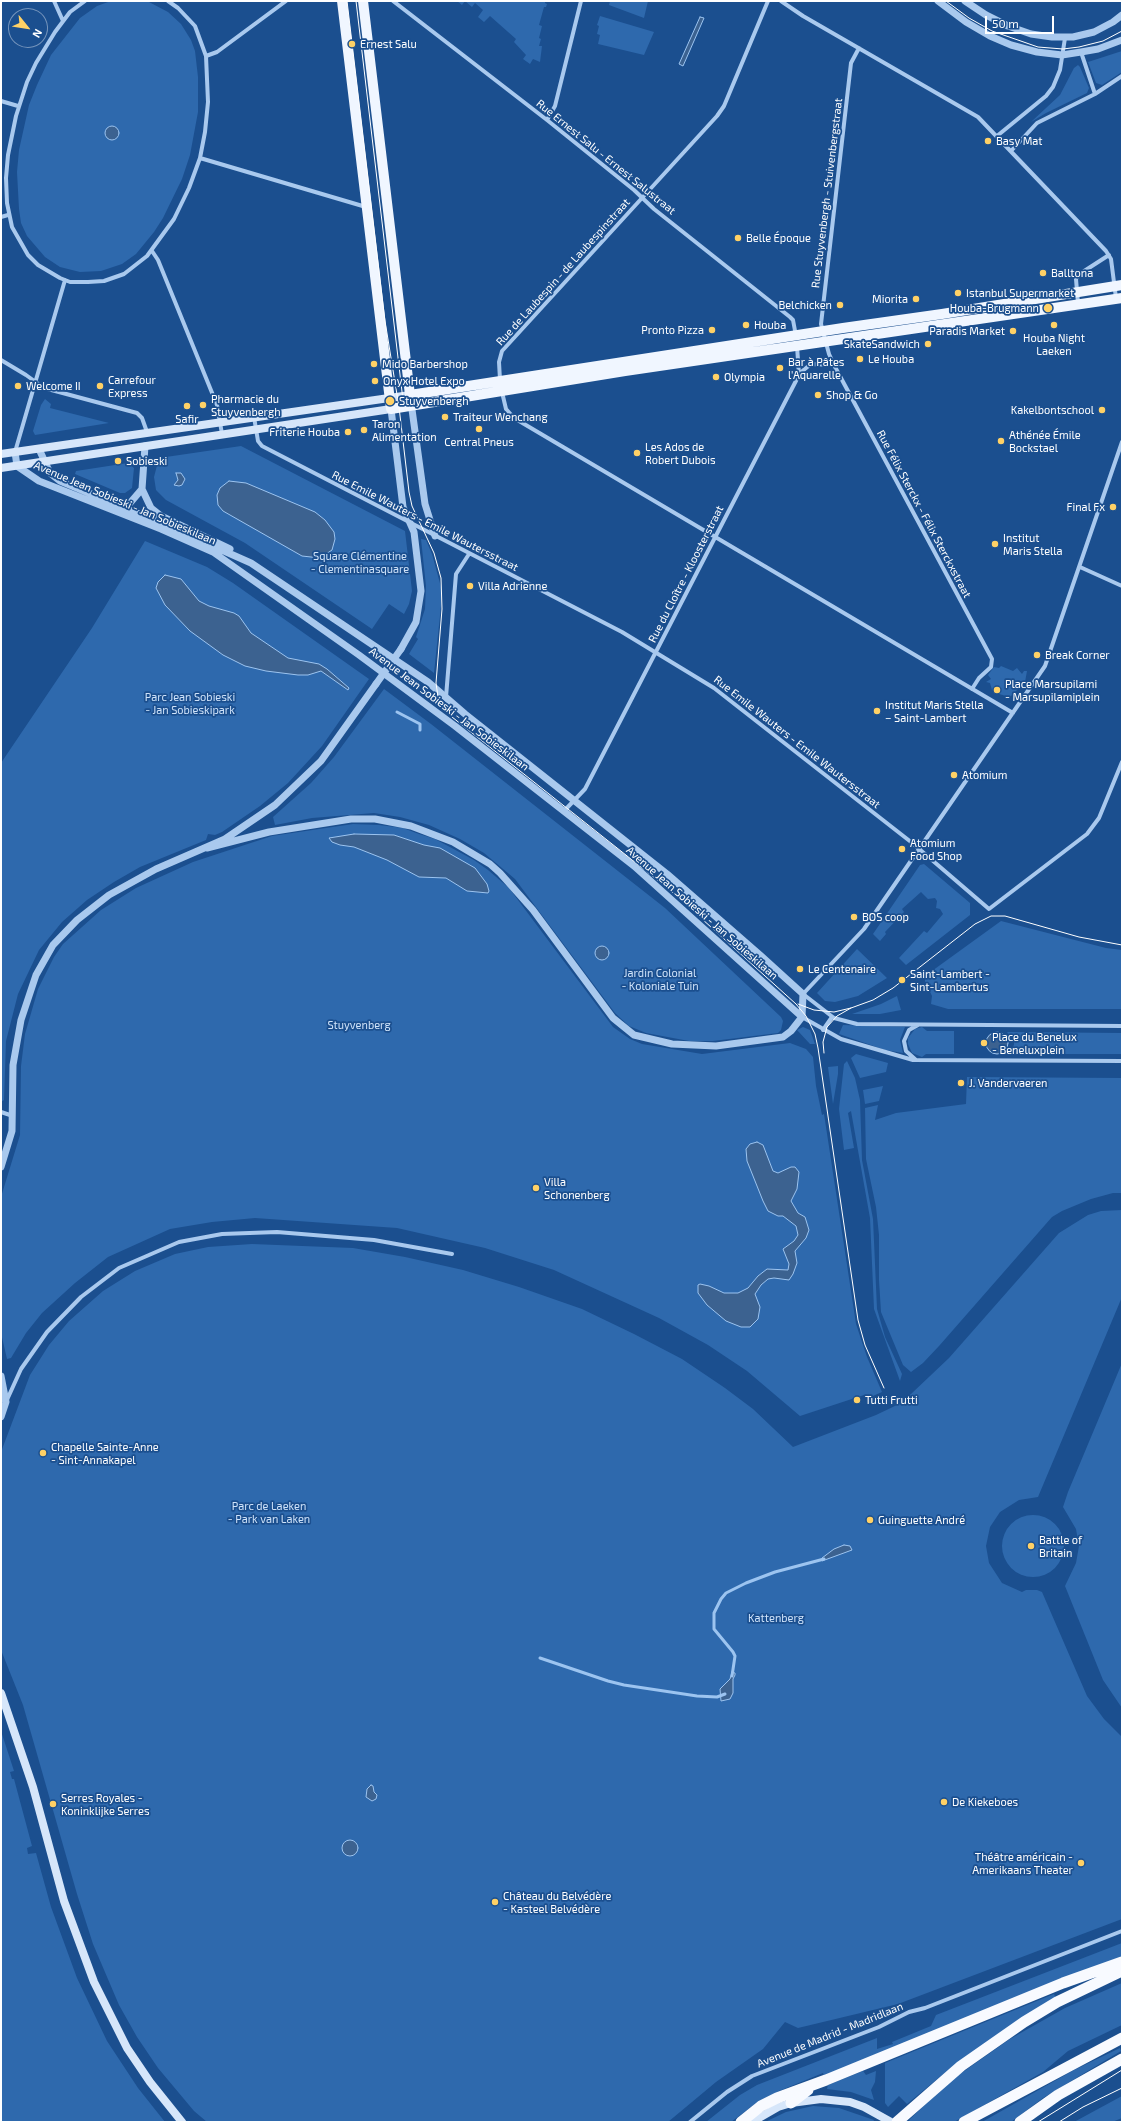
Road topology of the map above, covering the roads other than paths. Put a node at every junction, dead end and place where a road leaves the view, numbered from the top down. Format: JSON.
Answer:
{"nodes":[{"id":1,"x":54,"y":1,"type":"edge"},
{"id":2,"x":85,"y":1,"type":"edge"},
{"id":3,"x":168,"y":1,"type":"edge"},
{"id":4,"x":286,"y":1,"type":"edge"},
{"id":5,"x":342,"y":1,"type":"edge"},
{"id":6,"x":363,"y":1,"type":"edge"},
{"id":7,"x":393,"y":1,"type":"edge"},
{"id":8,"x":581,"y":1,"type":"edge"},
{"id":9,"x":768,"y":1,"type":"edge"},
{"id":10,"x":781,"y":1,"type":"edge"},
{"id":11,"x":938,"y":1,"type":"edge"},
{"id":12,"x":965,"y":1,"type":"edge"},
{"id":13,"x":1122,"y":15,"type":"edge"},
{"id":14,"x":63,"y":20,"type":"junction"},
{"id":15,"x":1065,"y":38,"type":"junction"},
{"id":16,"x":1122,"y":40,"type":"edge"},
{"id":17,"x":859,"y":48,"type":"junction"},
{"id":18,"x":1081,"y":52,"type":"junction"},
{"id":19,"x":1062,"y":55,"type":"junction"},
{"id":20,"x":206,"y":56,"type":"junction"},
{"id":21,"x":1122,"y":76,"type":"edge"},
{"id":22,"x":1095,"y":94,"type":"junction"},
{"id":23,"x":1,"y":101,"type":"edge"},
{"id":24,"x":18,"y":106,"type":"junction"},
{"id":25,"x":547,"y":120,"type":"junction"},
{"id":26,"x":997,"y":136,"type":"junction"},
{"id":27,"x":1011,"y":151,"type":"junction"},
{"id":28,"x":200,"y":158,"type":"junction"},
{"id":29,"x":642,"y":198,"type":"junction"},
{"id":30,"x":366,"y":207,"type":"junction"},
{"id":31,"x":8,"y":215,"type":"junction"},
{"id":32,"x":1,"y":217,"type":"edge"},
{"id":33,"x":152,"y":251,"type":"junction"},
{"id":34,"x":1109,"y":255,"type":"junction"},
{"id":35,"x":65,"y":280,"type":"junction"},
{"id":36,"x":1118,"y":285,"type":"edge"},
{"id":37,"x":1078,"y":298,"type":"junction"},
{"id":38,"x":1119,"y":298,"type":"edge"},
{"id":39,"x":822,"y":331,"type":"junction"},
{"id":40,"x":796,"y":335,"type":"junction"},
{"id":41,"x":825,"y":342,"type":"junction"},
{"id":42,"x":797,"y":346,"type":"junction"},
{"id":43,"x":1,"y":360,"type":"edge"},
{"id":44,"x":834,"y":365,"type":"junction"},
{"id":45,"x":800,"y":373,"type":"junction"},
{"id":46,"x":36,"y":383,"type":"junction"},
{"id":47,"x":501,"y":386,"type":"junction"},
{"id":48,"x":389,"y":397,"type":"junction"},
{"id":49,"x":411,"y":400,"type":"junction"},
{"id":50,"x":391,"y":409,"type":"junction"},
{"id":51,"x":254,"y":416,"type":"junction"},
{"id":52,"x":220,"y":421,"type":"junction"},
{"id":53,"x":256,"y":429,"type":"junction"},
{"id":54,"x":147,"y":432,"type":"junction"},
{"id":55,"x":222,"y":434,"type":"junction"},
{"id":56,"x":1122,"y":442,"type":"edge"},
{"id":57,"x":145,"y":446,"type":"junction"},
{"id":58,"x":39,"y":449,"type":"junction"},
{"id":59,"x":15,"y":452,"type":"junction"},
{"id":60,"x":1,"y":454,"type":"edge"},
{"id":61,"x":45,"y":461,"type":"junction"},
{"id":62,"x":17,"y":466,"type":"junction"},
{"id":63,"x":1,"y":468,"type":"edge"},
{"id":64,"x":142,"y":489,"type":"junction"},
{"id":65,"x":123,"y":508,"type":"junction"},
{"id":66,"x":116,"y":511,"type":"junction"},
{"id":67,"x":412,"y":524,"type":"junction"},
{"id":68,"x":435,"y":536,"type":"junction"},
{"id":69,"x":715,"y":537,"type":"junction"},
{"id":70,"x":470,"y":554,"type":"junction"},
{"id":71,"x":245,"y":560,"type":"junction"},
{"id":72,"x":1080,"y":567,"type":"junction"},
{"id":73,"x":1122,"y":586,"type":"edge"},
{"id":74,"x":656,"y":653,"type":"junction"},
{"id":75,"x":972,"y":689,"type":"junction"},
{"id":76,"x":446,"y":698,"type":"junction"},
{"id":77,"x":1013,"y":713,"type":"junction"},
{"id":78,"x":1122,"y":762,"type":"edge"},
{"id":79,"x":575,"y":800,"type":"junction"},
{"id":80,"x":564,"y":811,"type":"junction"},
{"id":81,"x":207,"y":848,"type":"junction"},
{"id":82,"x":919,"y":850,"type":"junction"},
{"id":83,"x":803,"y":994,"type":"junction"},
{"id":84,"x":802,"y":1016,"type":"junction"},
{"id":85,"x":832,"y":1017,"type":"junction"},
{"id":86,"x":920,"y":1024,"type":"junction"},
{"id":87,"x":1122,"y":1026,"type":"edge"},
{"id":88,"x":823,"y":1030,"type":"junction"},
{"id":89,"x":919,"y":1061,"type":"junction"},
{"id":90,"x":1122,"y":1061,"type":"edge"},
{"id":91,"x":1,"y":1112,"type":"edge"},
{"id":92,"x":13,"y":1116,"type":"junction"},
{"id":93,"x":1,"y":1167,"type":"edge"},
{"id":94,"x":452,"y":1254,"type":"dead end"},
{"id":95,"x":1,"y":1376,"type":"edge"},
{"id":96,"x":3,"y":1401,"type":"edge"},
{"id":97,"x":1,"y":1417,"type":"edge"},
{"id":98,"x":1,"y":1693,"type":"edge"},
{"id":99,"x":1122,"y":1931,"type":"edge"},
{"id":100,"x":1122,"y":1962,"type":"edge"},
{"id":101,"x":1122,"y":1971,"type":"edge"},
{"id":102,"x":1122,"y":2038,"type":"edge"},
{"id":103,"x":1122,"y":2059,"type":"edge"},
{"id":104,"x":826,"y":2080,"type":"junction"},
{"id":105,"x":791,"y":2103,"type":"junction"},
{"id":106,"x":182,"y":2122,"type":"edge"},
{"id":107,"x":690,"y":2122,"type":"edge"},
{"id":108,"x":741,"y":2122,"type":"edge"},
{"id":109,"x":752,"y":2122,"type":"edge"},
{"id":110,"x":891,"y":2122,"type":"edge"},
{"id":111,"x":897,"y":2122,"type":"edge"},
{"id":112,"x":964,"y":2122,"type":"edge"},
{"id":113,"x":1020,"y":2122,"type":"edge"}],
"edges":[{"from":1,"to":14,"type":"street"},
{"from":2,"to":14,"type":"street"},
{"from":3,"to":20,"type":"street"},
{"from":4,"to":20,"type":"street"},
{"from":5,"to":30,"type":"main road"},
{"from":6,"to":49,"type":"main road"},
{"from":7,"to":25,"type":"street","name":"Rue Ernest Salu - Ernest Salustraat"},
{"from":8,"to":25,"type":"street"},
{"from":9,"to":29,"type":"street","name":"Rue de Laubespin - de Laubespinstraat"},
{"from":10,"to":17,"type":"street"},
{"from":11,"to":19,"type":"street"},
{"from":12,"to":15,"type":"street"},
{"from":13,"to":15,"type":"street"},
{"from":14,"to":24,"type":"street"},
{"from":15,"to":19,"type":"street"},
{"from":16,"to":18,"type":"street"},
{"from":17,"to":26,"type":"street"},
{"from":17,"to":39,"type":"street","name":"Rue Stuyvenbergh - Stuivenbergstraat"},
{"from":18,"to":19,"type":"street"},
{"from":18,"to":22,"type":"street"},
{"from":19,"to":26,"type":"street"},
{"from":20,"to":28,"type":"street"},
{"from":21,"to":22,"type":"street"},
{"from":22,"to":27,"type":"street"},
{"from":23,"to":24,"type":"street"},
{"from":24,"to":31,"type":"street"},
{"from":25,"to":29,"type":"street","name":"Rue Ernest Salu - Ernest Salustraat"},
{"from":26,"to":27,"type":"street"},
{"from":27,"to":34,"type":"street"},
{"from":28,"to":30,"type":"street"},
{"from":28,"to":33,"type":"street"},
{"from":29,"to":40,"type":"street","name":"Rue Ernest Salu - Ernest Salustraat"},
{"from":29,"to":47,"type":"street","name":"Rue de Laubespin - de Laubespinstraat"},
{"from":30,"to":48,"type":"main road"},
{"from":31,"to":32,"type":"street"},
{"from":31,"to":35,"type":"street"},
{"from":33,"to":35,"type":"street"},
{"from":33,"to":52,"type":"street"},
{"from":34,"to":36,"type":"street"},
{"from":34,"to":37,"type":"street"},
{"from":35,"to":46,"type":"street"},
{"from":36,"to":37,"type":"main road"},
{"from":36,"to":38,"type":"street"},
{"from":37,"to":38,"type":"main road"},
{"from":37,"to":39,"type":"main road"},
{"from":37,"to":41,"type":"main road"},
{"from":39,"to":40,"type":"main road"},
{"from":39,"to":41,"type":"street","name":"Rue Stuyvenbergh - Stuivenbergstraat"},
{"from":40,"to":42,"type":"street"},
{"from":40,"to":47,"type":"main road"},
{"from":41,"to":42,"type":"main road"},
{"from":41,"to":44,"type":"street","name":"Rue Félix Sterckx - Félix Sterckxstraat"},
{"from":42,"to":45,"type":"street"},
{"from":42,"to":47,"type":"main road"},
{"from":43,"to":46,"type":"street"},
{"from":44,"to":45,"type":"street"},
{"from":44,"to":75,"type":"street","name":"Rue Félix Sterckx - Félix Sterckxstraat"},
{"from":45,"to":69,"type":"street","name":"Rue du Cloître - Kloosterstraat"},
{"from":46,"to":54,"type":"street"},
{"from":46,"to":59,"type":"street"},
{"from":47,"to":49,"type":"main road"},
{"from":47,"to":69,"type":"street","name":"Rue de Laubespin - de Laubespinstraat"},
{"from":48,"to":49,"type":"main road"},
{"from":48,"to":50,"type":"main road"},
{"from":48,"to":51,"type":"main road"},
{"from":49,"to":50,"type":"main road"},
{"from":49,"to":68,"type":"street"},
{"from":50,"to":53,"type":"main road"},
{"from":50,"to":67,"type":"street"},
{"from":51,"to":52,"type":"main road"},
{"from":51,"to":53,"type":"street","name":"Rue Emile Wauters - Emile Wautersstraat"},
{"from":52,"to":54,"type":"main road"},
{"from":52,"to":55,"type":"street"},
{"from":53,"to":55,"type":"main road"},
{"from":53,"to":67,"type":"street","name":"Rue Emile Wauters - Emile Wautersstraat"},
{"from":54,"to":58,"type":"main road"},
{"from":55,"to":57,"type":"main road"},
{"from":56,"to":72,"type":"street"},
{"from":57,"to":61,"type":"main road"},
{"from":57,"to":64,"type":"street"},
{"from":58,"to":59,"type":"main road"},
{"from":58,"to":61,"type":"street","name":"Avenue Jean Sobieski - Jan Sobieskilaan"},
{"from":59,"to":60,"type":"main road"},
{"from":59,"to":62,"type":"street","name":"Avenue Jean Sobieski - Jan Sobieskilaan"},
{"from":61,"to":62,"type":"main road"},
{"from":61,"to":65,"type":"street","name":"Avenue Jean Sobieski - Jan Sobieskilaan"},
{"from":62,"to":63,"type":"main road"},
{"from":62,"to":66,"type":"street","name":"Avenue Jean Sobieski - Jan Sobieskilaan"},
{"from":64,"to":65,"type":"street"},
{"from":64,"to":71,"type":"street"},
{"from":65,"to":66,"type":"street"},
{"from":65,"to":71,"type":"street","name":"Avenue Jean Sobieski - Jan Sobieskilaan"},
{"from":66,"to":80,"type":"street","name":"Avenue Jean Sobieski - Jan Sobieskilaan"},
{"from":67,"to":68,"type":"street","name":"Rue Emile Wauters - Emile Wautersstraat"},
{"from":67,"to":81,"type":"street","bridge":true},
{"from":68,"to":70,"type":"street","name":"Rue Emile Wauters - Emile Wautersstraat"},
{"from":69,"to":74,"type":"street","name":"Rue du Cloître - Kloosterstraat"},
{"from":69,"to":75,"type":"street","name":"Rue de Laubespin - de Laubespinstraat"},
{"from":70,"to":74,"type":"street","name":"Rue Emile Wauters - Emile Wautersstraat"},
{"from":70,"to":76,"type":"street"},
{"from":71,"to":76,"type":"street","name":"Avenue Jean Sobieski - Jan Sobieskilaan"},
{"from":72,"to":73,"type":"street"},
{"from":72,"to":77,"type":"street"},
{"from":74,"to":79,"type":"street","name":"Rue du Cloître - Kloosterstraat"},
{"from":74,"to":82,"type":"street","name":"Rue Emile Wauters - Emile Wautersstraat"},
{"from":75,"to":77,"type":"street","name":"Rue de Laubespin - de Laubespinstraat"},
{"from":76,"to":79,"type":"street","name":"Avenue Jean Sobieski - Jan Sobieskilaan"},
{"from":77,"to":82,"type":"street"},
{"from":78,"to":82,"type":"street","name":"Rue Emile Wauters - Emile Wautersstraat"},
{"from":79,"to":80,"type":"street","name":"Rue du Cloître - Kloosterstraat"},
{"from":79,"to":83,"type":"street","name":"Avenue Jean Sobieski - Jan Sobieskilaan"},
{"from":80,"to":84,"type":"street","name":"Avenue Jean Sobieski - Jan Sobieskilaan"},
{"from":81,"to":84,"type":"street"},
{"from":81,"to":92,"type":"street"},
{"from":82,"to":83,"type":"street"},
{"from":83,"to":84,"type":"street"},
{"from":83,"to":85,"type":"street","name":"Avenue Jean Sobieski - Jan Sobieskilaan"},
{"from":84,"to":88,"type":"street","name":"Avenue Jean Sobieski - Jan Sobieskilaan"},
{"from":85,"to":86,"type":"street"},
{"from":85,"to":88,"type":"street"},
{"from":86,"to":87,"type":"street"},
{"from":86,"to":89,"type":"street"},
{"from":88,"to":89,"type":"street","name":"Avenue Jean Sobieski - Jan Sobieskilaan"},
{"from":89,"to":90,"type":"street","name":"Avenue Jean Sobieski - Jan Sobieskilaan"},
{"from":91,"to":92,"type":"street"},
{"from":92,"to":93,"type":"street"},
{"from":94,"to":96,"type":"street"},
{"from":95,"to":96,"type":"street"},
{"from":96,"to":97,"type":"street"},
{"from":98,"to":106,"type":"main road"},
{"from":99,"to":107,"type":"street","name":"Avenue de Madrid - Madridlaan"},
{"from":100,"to":104,"type":"highway"},
{"from":101,"to":111,"type":"highway"},
{"from":102,"to":112,"type":"highway"},
{"from":103,"to":113,"type":"highway"},
{"from":104,"to":105,"type":"highway"},
{"from":104,"to":108,"type":"highway"},
{"from":105,"to":109,"type":"main road"},
{"from":105,"to":110,"type":"main road"}]}
